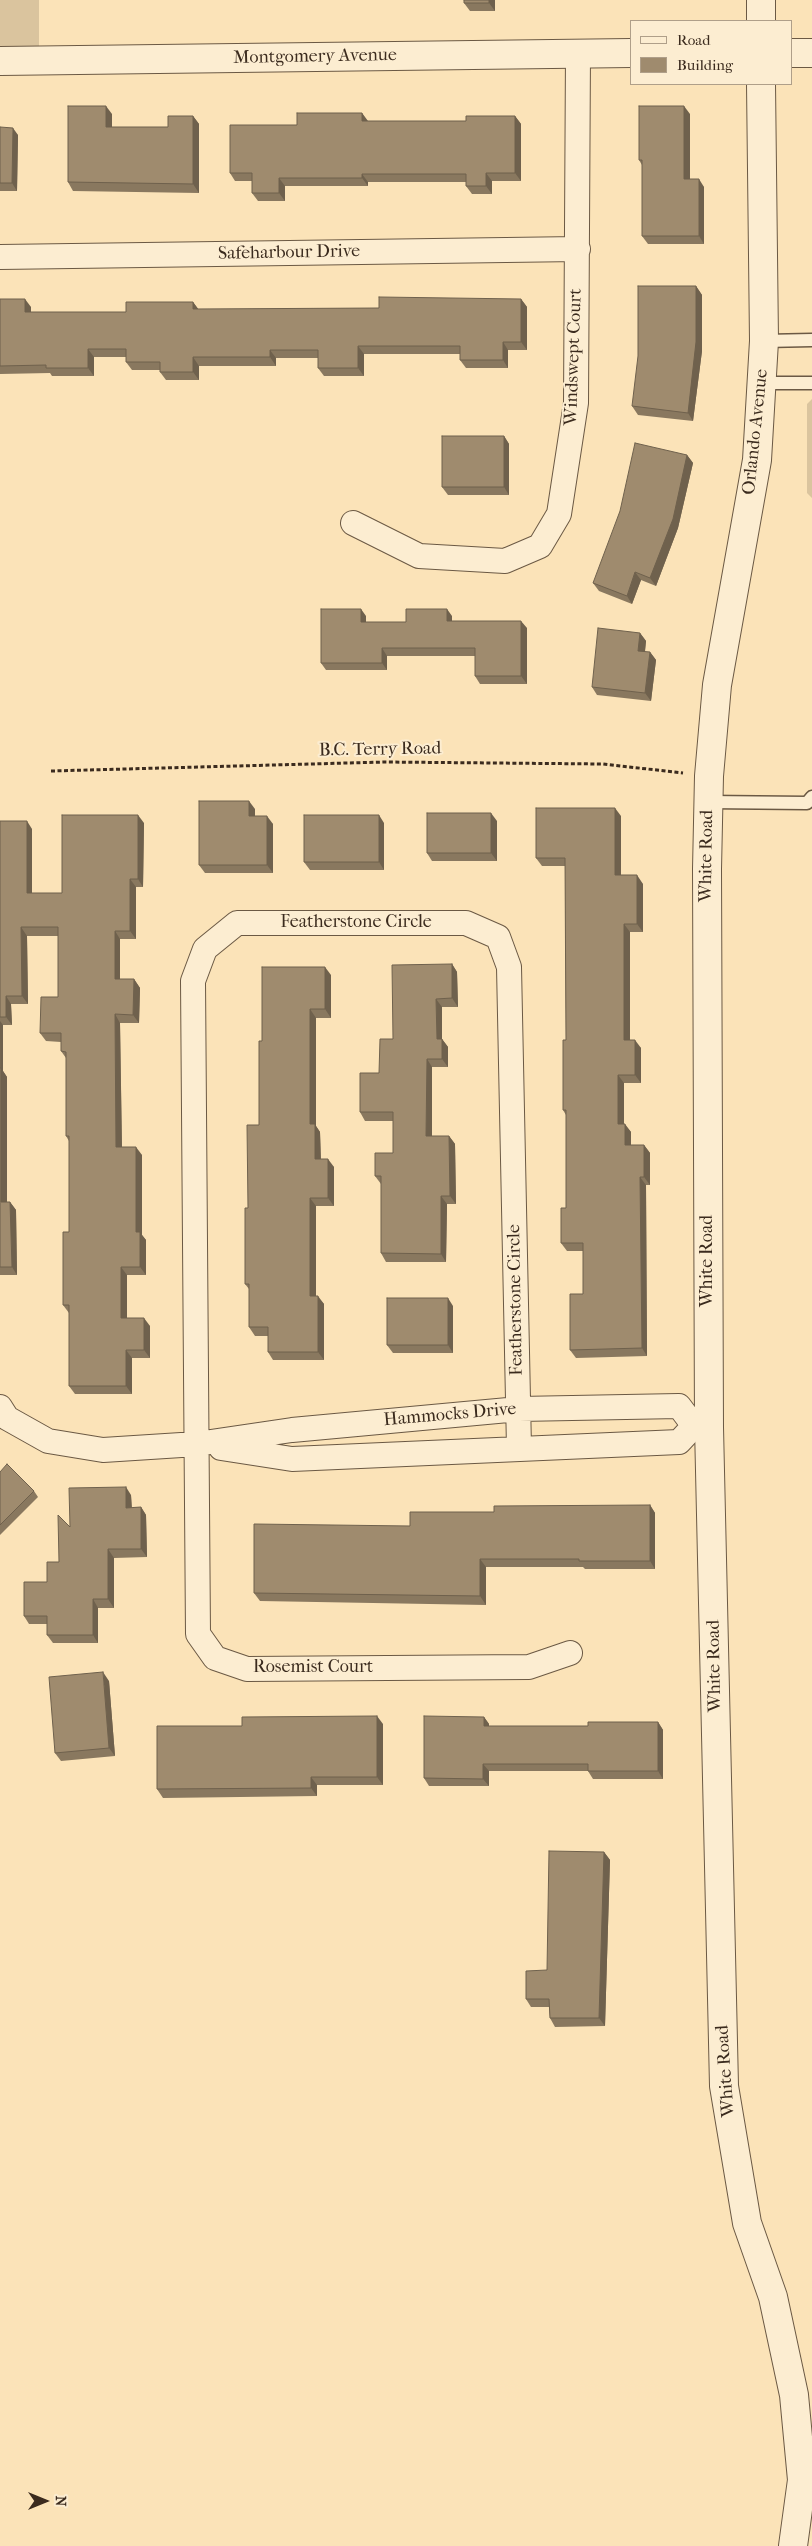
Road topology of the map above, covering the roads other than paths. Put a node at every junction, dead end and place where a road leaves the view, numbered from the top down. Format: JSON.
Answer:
{"nodes":[{"id":1,"x":761,"y":0,"type":"edge"},
{"id":2,"x":761,"y":20,"type":"edge"},
{"id":3,"x":578,"y":53,"type":"junction"},
{"id":4,"x":630,"y":53,"type":"edge"},
{"id":5,"x":792,"y":53,"type":"edge"},
{"id":6,"x":812,"y":53,"type":"edge"},
{"id":7,"x":0,"y":61,"type":"edge"},
{"id":8,"x":762,"y":85,"type":"edge"},
{"id":9,"x":578,"y":249,"type":"junction"},
{"id":10,"x":0,"y":257,"type":"edge"},
{"id":11,"x":812,"y":340,"type":"edge"},
{"id":12,"x":764,"y":342,"type":"junction"},
{"id":13,"x":763,"y":383,"type":"junction"},
{"id":14,"x":812,"y":383,"type":"edge"},
{"id":15,"x":353,"y":523,"type":"dead end"},
{"id":16,"x":708,"y":789,"type":"junction"},
{"id":17,"x":812,"y":797,"type":"edge"},
{"id":18,"x":0,"y":1407,"type":"edge"},
{"id":19,"x":519,"y":1409,"type":"junction"},
{"id":20,"x":701,"y":1427,"type":"junction"},
{"id":21,"x":197,"y":1444,"type":"junction"},
{"id":22,"x":520,"y":1448,"type":"junction"},
{"id":23,"x":570,"y":1654,"type":"dead end"},
{"id":24,"x":804,"y":2416,"type":"edge"},
{"id":25,"x":793,"y":2546,"type":"edge"}],
"edges":[{"from":1,"to":2,"type":"street"},
{"from":3,"to":4,"type":"street","name":"Montgomery Avenue"},
{"from":3,"to":7,"type":"street","name":"Montgomery Avenue"},
{"from":3,"to":9,"type":"street","name":"Windswept Court"},
{"from":5,"to":6,"type":"street"},
{"from":8,"to":12,"type":"street","name":"Orlando Avenue"},
{"from":9,"to":10,"type":"street","name":"Safeharbour Drive"},
{"from":9,"to":15,"type":"street","name":"Windswept Court"},
{"from":11,"to":12,"type":"lane"},
{"from":12,"to":13,"type":"street","name":"Orlando Avenue"},
{"from":13,"to":14,"type":"lane"},
{"from":13,"to":16,"type":"street","name":"Orlando Avenue"},
{"from":16,"to":17,"type":"lane"},
{"from":16,"to":20,"type":"street","name":"White Road"},
{"from":18,"to":21,"type":"street","name":"Hammocks Drive"},
{"from":19,"to":20,"type":"street","name":"Hammocks Drive"},
{"from":19,"to":21,"type":"street","name":"Hammocks Drive"},
{"from":19,"to":21,"type":"street","name":"Featherstone Circle"},
{"from":19,"to":22,"type":"street","name":"Featherstone Circle"},
{"from":20,"to":22,"type":"street","name":"Hammocks Drive"},
{"from":20,"to":24,"type":"street","name":"White Road"},
{"from":21,"to":22,"type":"street","name":"Hammocks Drive"},
{"from":21,"to":23,"type":"street","name":"Rosemist Court"},
{"from":24,"to":25,"type":"street","name":"White Road"}]}
